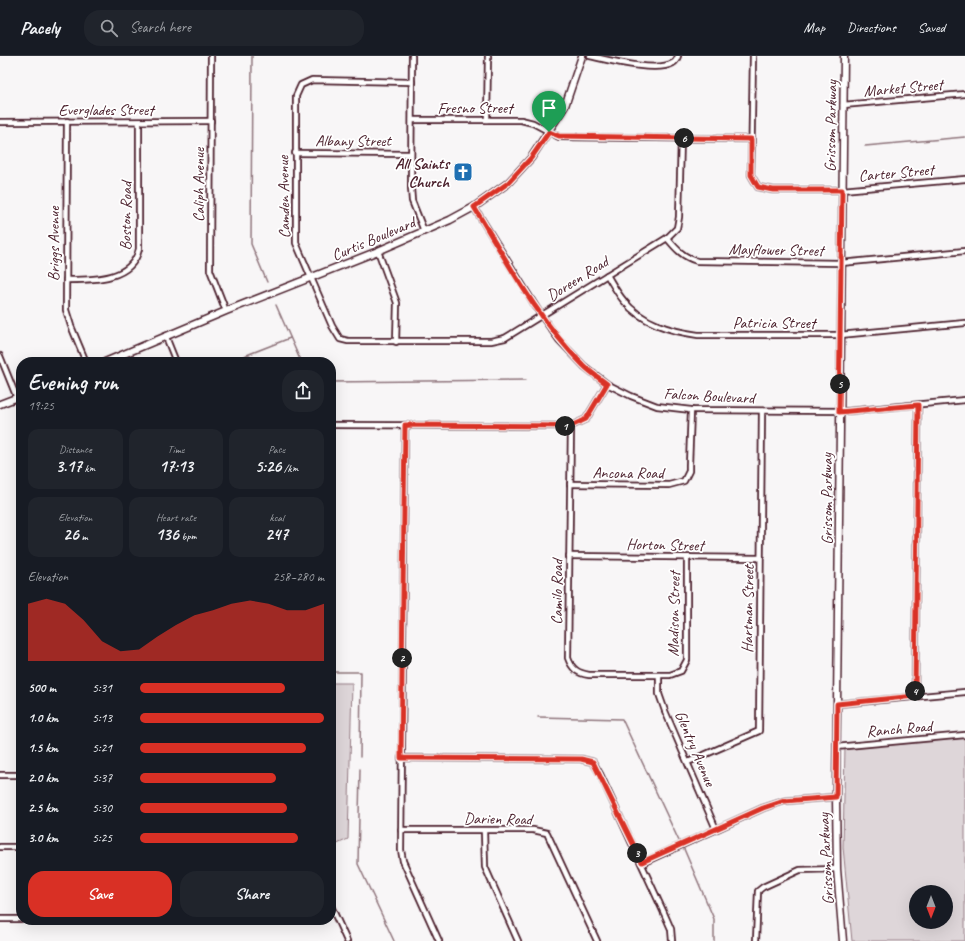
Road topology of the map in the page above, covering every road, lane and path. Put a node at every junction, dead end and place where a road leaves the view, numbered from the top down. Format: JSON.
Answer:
{"nodes":[{"id":1,"x":211,"y":56,"type":"edge"},
{"id":2,"x":412,"y":56,"type":"edge"},
{"id":3,"x":488,"y":56,"type":"edge"},
{"id":4,"x":582,"y":56,"type":"edge"},
{"id":5,"x":590,"y":56,"type":"edge"},
{"id":6,"x":678,"y":56,"type":"edge"},
{"id":7,"x":753,"y":56,"type":"edge"},
{"id":8,"x":844,"y":56,"type":"edge"},
{"id":9,"x":412,"y":82,"type":"junction"},
{"id":10,"x":965,"y":94,"type":"edge"},
{"id":11,"x":843,"y":105,"type":"junction"},
{"id":12,"x":412,"y":120,"type":"junction"},
{"id":13,"x":487,"y":120,"type":"junction"},
{"id":14,"x":211,"y":121,"type":"junction"},
{"id":15,"x":0,"y":122,"type":"edge"},
{"id":16,"x":67,"y":122,"type":"junction"},
{"id":17,"x":139,"y":122,"type":"junction"},
{"id":18,"x":549,"y":132,"type":"junction"},
{"id":19,"x":681,"y":138,"type":"junction"},
{"id":20,"x":751,"y":139,"type":"junction"},
{"id":21,"x":295,"y":153,"type":"junction"},
{"id":22,"x":410,"y":154,"type":"junction"},
{"id":23,"x":965,"y":179,"type":"edge"},
{"id":24,"x":842,"y":190,"type":"junction"},
{"id":25,"x":474,"y":207,"type":"junction"},
{"id":26,"x":424,"y":231,"type":"junction"},
{"id":27,"x":667,"y":238,"type":"junction"},
{"id":28,"x":378,"y":251,"type":"junction"},
{"id":29,"x":965,"y":252,"type":"edge"},
{"id":30,"x":841,"y":263,"type":"junction"},
{"id":31,"x":607,"y":275,"type":"junction"},
{"id":32,"x":311,"y":278,"type":"junction"},
{"id":33,"x":66,"y":280,"type":"junction"},
{"id":34,"x":226,"y":311,"type":"junction"},
{"id":35,"x":542,"y":316,"type":"junction"},
{"id":36,"x":965,"y":323,"type":"edge"},
{"id":37,"x":840,"y":335,"type":"junction"},
{"id":38,"x":166,"y":337,"type":"junction"},
{"id":39,"x":396,"y":342,"type":"junction"},
{"id":40,"x":0,"y":356,"type":"edge"},
{"id":41,"x":84,"y":357,"type":"edge"},
{"id":42,"x":117,"y":357,"type":"edge"},
{"id":43,"x":174,"y":357,"type":"edge"},
{"id":44,"x":607,"y":384,"type":"junction"},
{"id":45,"x":16,"y":390,"type":"edge"},
{"id":46,"x":16,"y":397,"type":"edge"},
{"id":47,"x":965,"y":400,"type":"edge"},
{"id":48,"x":0,"y":404,"type":"edge"},
{"id":49,"x":918,"y":405,"type":"junction"},
{"id":50,"x":691,"y":410,"type":"junction"},
{"id":51,"x":762,"y":410,"type":"junction"},
{"id":52,"x":839,"y":412,"type":"junction"},
{"id":53,"x":336,"y":425,"type":"edge"},
{"id":54,"x":405,"y":425,"type":"junction"},
{"id":55,"x":571,"y":426,"type":"junction"},
{"id":56,"x":570,"y":484,"type":"junction"},
{"id":57,"x":569,"y":556,"type":"junction"},
{"id":58,"x":687,"y":558,"type":"junction"},
{"id":59,"x":760,"y":558,"type":"junction"},
{"id":60,"x":659,"y":675,"type":"junction"},
{"id":61,"x":965,"y":692,"type":"edge"},
{"id":62,"x":915,"y":696,"type":"junction"},
{"id":63,"x":837,"y":704,"type":"junction"},
{"id":64,"x":965,"y":735,"type":"edge"},
{"id":65,"x":836,"y":747,"type":"junction"},
{"id":66,"x":401,"y":758,"type":"junction"},
{"id":67,"x":688,"y":762,"type":"junction"},
{"id":68,"x":0,"y":775,"type":"edge"},
{"id":69,"x":16,"y":775,"type":"edge"},
{"id":70,"x":836,"y":797,"type":"junction"},
{"id":71,"x":716,"y":829,"type":"junction"},
{"id":72,"x":401,"y":830,"type":"junction"},
{"id":73,"x":484,"y":831,"type":"junction"},
{"id":74,"x":0,"y":847,"type":"edge"},
{"id":75,"x":16,"y":847,"type":"edge"},
{"id":76,"x":642,"y":862,"type":"junction"},
{"id":77,"x":837,"y":869,"type":"junction"},
{"id":78,"x":336,"y":917,"type":"edge"},
{"id":79,"x":0,"y":919,"type":"edge"},
{"id":80,"x":16,"y":919,"type":"edge"},
{"id":81,"x":347,"y":941,"type":"edge"},
{"id":82,"x":439,"y":941,"type":"edge"},
{"id":83,"x":518,"y":941,"type":"edge"},
{"id":84,"x":597,"y":941,"type":"edge"},
{"id":85,"x":672,"y":941,"type":"edge"},
{"id":86,"x":756,"y":941,"type":"edge"},
{"id":87,"x":843,"y":941,"type":"edge"}],
"edges":[{"from":1,"to":14,"type":"street","name":"Caliph Avenue"},
{"from":2,"to":9,"type":"street"},
{"from":3,"to":13,"type":"street"},
{"from":4,"to":18,"type":"main road","name":"Curtis Boulevard"},
{"from":5,"to":6,"type":"street"},
{"from":7,"to":20,"type":"street"},
{"from":8,"to":11,"type":"main road","name":"Grissom Parkway"},
{"from":9,"to":12,"type":"street"},
{"from":9,"to":21,"type":"street","name":"Camden Avenue"},
{"from":10,"to":11,"type":"street","name":"Market Street"},
{"from":11,"to":24,"type":"main road","name":"Grissom Parkway"},
{"from":12,"to":13,"type":"street","name":"Fresno Street"},
{"from":12,"to":22,"type":"street"},
{"from":13,"to":18,"type":"street","name":"Fresno Street"},
{"from":14,"to":17,"type":"street","name":"Everglades Street"},
{"from":14,"to":34,"type":"street","name":"Caliph Avenue"},
{"from":15,"to":16,"type":"street","name":"Everglades Street"},
{"from":16,"to":17,"type":"street","name":"Everglades Street"},
{"from":16,"to":33,"type":"street","name":"Briggs Avenue"},
{"from":17,"to":33,"type":"street","name":"Boston Road"},
{"from":18,"to":19,"type":"street","name":"Fresno Street"},
{"from":18,"to":25,"type":"main road","name":"Curtis Boulevard"},
{"from":19,"to":20,"type":"street","name":"Fresno Street"},
{"from":19,"to":27,"type":"street","name":"Doreen Road"},
{"from":20,"to":24,"type":"street","name":"Carter Street"},
{"from":21,"to":22,"type":"street","name":"Albany Street"},
{"from":21,"to":32,"type":"street","name":"Camden Avenue"},
{"from":22,"to":26,"type":"street"},
{"from":23,"to":24,"type":"street","name":"Carter Street"},
{"from":24,"to":30,"type":"main road","name":"Grissom Parkway"},
{"from":25,"to":26,"type":"main road","name":"Curtis Boulevard"},
{"from":25,"to":35,"type":"street","name":"Falcon Boulevard"},
{"from":26,"to":28,"type":"main road","name":"Curtis Boulevard"},
{"from":27,"to":30,"type":"street","name":"Mayflower Street"},
{"from":27,"to":31,"type":"street","name":"Doreen Road"},
{"from":28,"to":32,"type":"main road","name":"Curtis Boulevard"},
{"from":28,"to":39,"type":"street"},
{"from":29,"to":30,"type":"street","name":"Mayflower Street"},
{"from":30,"to":37,"type":"main road","name":"Grissom Parkway"},
{"from":31,"to":35,"type":"street","name":"Doreen Road"},
{"from":31,"to":37,"type":"street","name":"Patricia Street"},
{"from":32,"to":34,"type":"main road","name":"Curtis Boulevard"},
{"from":32,"to":39,"type":"street","name":"Camden Avenue"},
{"from":33,"to":41,"type":"street","name":"Briggs Avenue"},
{"from":34,"to":38,"type":"main road","name":"Curtis Boulevard"},
{"from":35,"to":39,"type":"street","name":"Doreen Road"},
{"from":35,"to":44,"type":"street","name":"Falcon Boulevard"},
{"from":36,"to":37,"type":"street","name":"Patricia Street"},
{"from":37,"to":52,"type":"main road","name":"Grissom Parkway"},
{"from":38,"to":42,"type":"main road","name":"Curtis Boulevard"},
{"from":38,"to":43,"type":"street"},
{"from":40,"to":45,"type":"street"},
{"from":44,"to":50,"type":"street","name":"Falcon Boulevard"},
{"from":44,"to":55,"type":"street"},
{"from":46,"to":48,"type":"main road"},
{"from":47,"to":49,"type":"street","name":"Falcon Boulevard"},
{"from":49,"to":52,"type":"street","name":"Falcon Boulevard"},
{"from":49,"to":62,"type":"street"},
{"from":50,"to":51,"type":"street","name":"Falcon Boulevard"},
{"from":50,"to":56,"type":"street","name":"Ancona Road"},
{"from":51,"to":52,"type":"street","name":"Falcon Boulevard"},
{"from":51,"to":59,"type":"street","name":"Hartman Street"},
{"from":52,"to":63,"type":"main road","name":"Grissom Parkway"},
{"from":53,"to":54,"type":"street"},
{"from":54,"to":55,"type":"street"},
{"from":54,"to":66,"type":"street"},
{"from":55,"to":56,"type":"street","name":"Camilo Road"},
{"from":56,"to":57,"type":"street","name":"Camilo Road"},
{"from":57,"to":58,"type":"street","name":"Horton Street"},
{"from":57,"to":60,"type":"street","name":"Camilo Road"},
{"from":58,"to":59,"type":"street","name":"Horton Street"},
{"from":58,"to":60,"type":"street","name":"Madison Street"},
{"from":59,"to":67,"type":"street","name":"Hartman Street"},
{"from":60,"to":67,"type":"street","name":"Glentry Avenue"},
{"from":61,"to":62,"type":"street"},
{"from":62,"to":63,"type":"street"},
{"from":63,"to":65,"type":"main road","name":"Grissom Parkway"},
{"from":64,"to":65,"type":"street","name":"Ranch Road"},
{"from":65,"to":70,"type":"main road","name":"Grissom Parkway"},
{"from":66,"to":72,"type":"street"},
{"from":66,"to":76,"type":"street"},
{"from":67,"to":71,"type":"street","name":"Glentry Avenue"},
{"from":68,"to":69,"type":"street"},
{"from":70,"to":71,"type":"street"},
{"from":70,"to":77,"type":"main road","name":"Grissom Parkway"},
{"from":71,"to":76,"type":"street"},
{"from":72,"to":73,"type":"street","name":"Darien Road"},
{"from":72,"to":82,"type":"street"},
{"from":73,"to":83,"type":"street"},
{"from":73,"to":84,"type":"street","name":"Darien Road"},
{"from":74,"to":75,"type":"street"},
{"from":76,"to":85,"type":"street"},
{"from":77,"to":86,"type":"street"},
{"from":77,"to":87,"type":"main road","name":"Grissom Parkway"},
{"from":78,"to":81,"type":"street"},
{"from":79,"to":80,"type":"street"}]}
